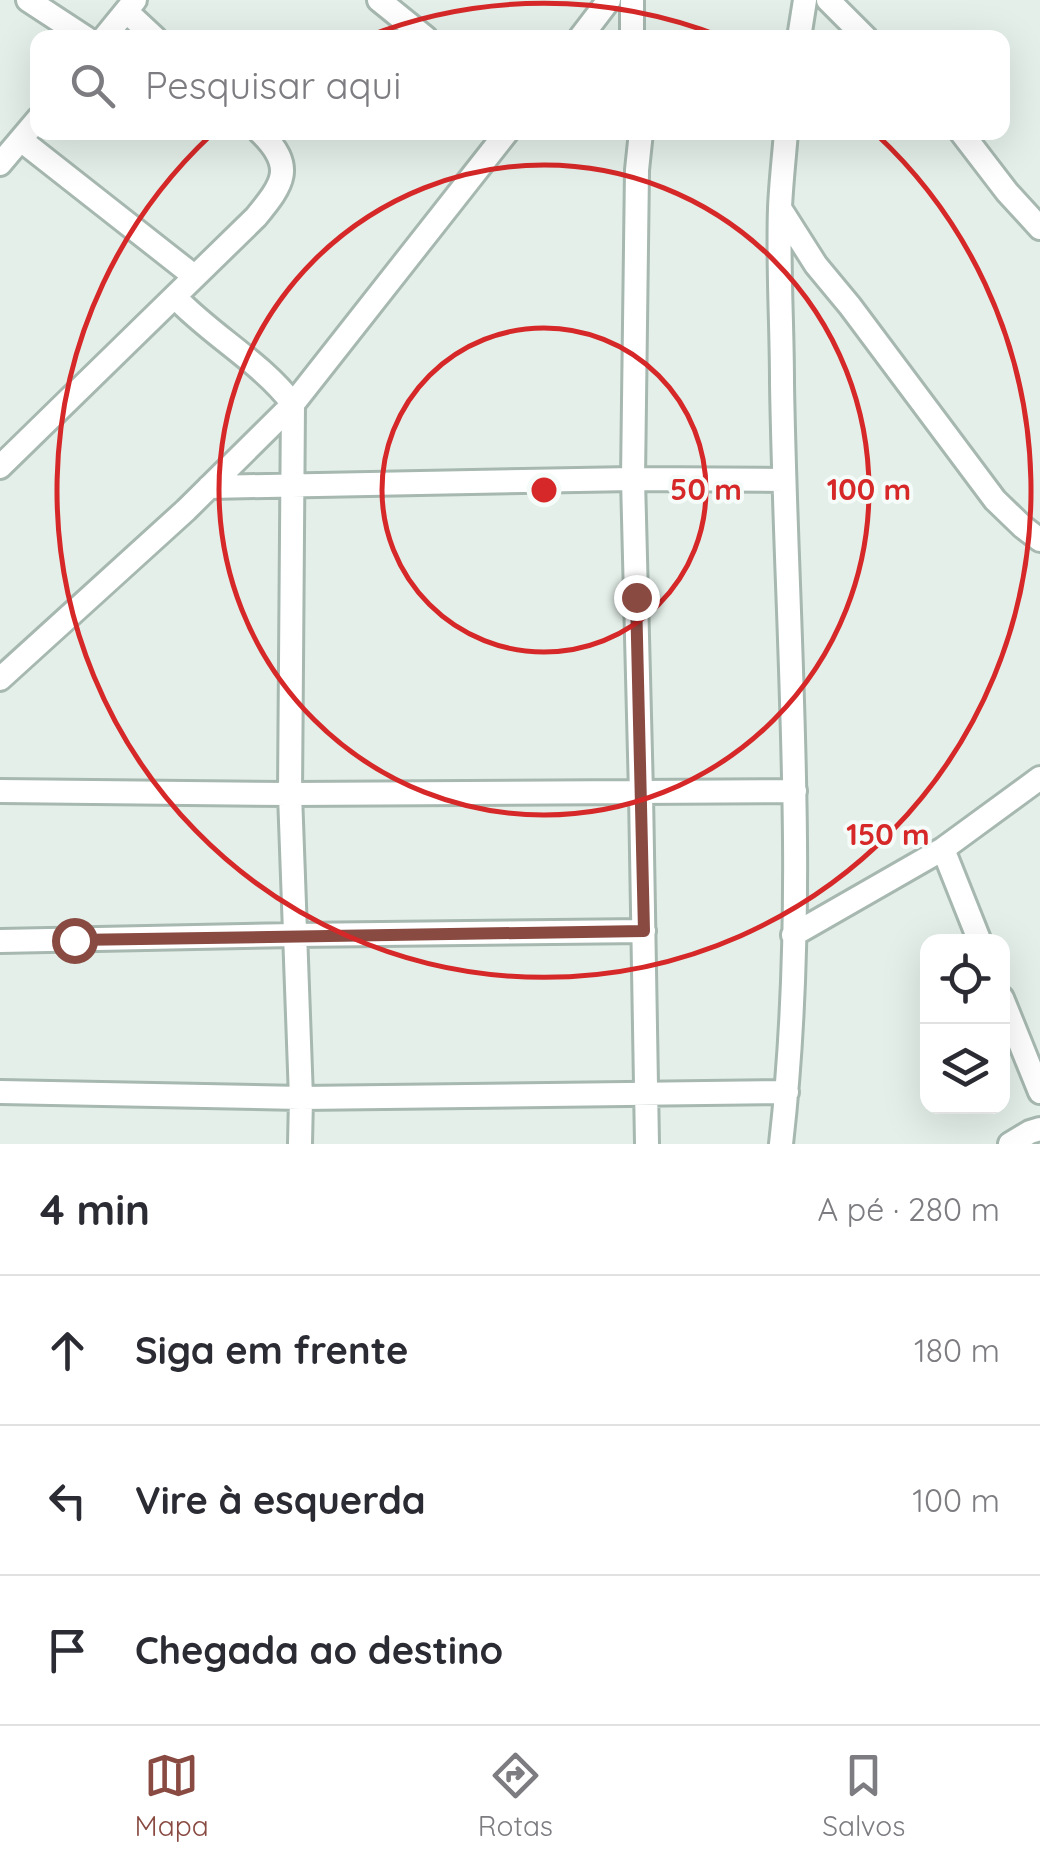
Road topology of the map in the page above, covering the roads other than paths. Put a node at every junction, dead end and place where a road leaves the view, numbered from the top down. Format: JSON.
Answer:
{"nodes":[{"id":1,"x":28,"y":0,"type":"edge"},
{"id":2,"x":378,"y":0,"type":"edge"},
{"id":3,"x":609,"y":0,"type":"edge"},
{"id":4,"x":632,"y":0,"type":"edge"},
{"id":5,"x":806,"y":0,"type":"edge"},
{"id":6,"x":828,"y":0,"type":"edge"},
{"id":7,"x":131,"y":6,"type":"edge"},
{"id":8,"x":74,"y":30,"type":"edge"},
{"id":9,"x":111,"y":30,"type":"edge"},
{"id":10,"x":149,"y":30,"type":"edge"},
{"id":11,"x":416,"y":30,"type":"edge"},
{"id":12,"x":586,"y":30,"type":"edge"},
{"id":13,"x":632,"y":30,"type":"edge"},
{"id":14,"x":800,"y":30,"type":"edge"},
{"id":15,"x":858,"y":30,"type":"edge"},
{"id":16,"x":30,"y":129,"type":"edge"},
{"id":17,"x":21,"y":140,"type":"junction"},
{"id":18,"x":268,"y":140,"type":"edge"},
{"id":19,"x":501,"y":140,"type":"edge"},
{"id":20,"x":640,"y":140,"type":"edge"},
{"id":21,"x":785,"y":140,"type":"edge"},
{"id":22,"x":967,"y":140,"type":"edge"},
{"id":23,"x":0,"y":164,"type":"edge"},
{"id":24,"x":780,"y":209,"type":"junction"},
{"id":25,"x":1040,"y":228,"type":"edge"},
{"id":26,"x":194,"y":276,"type":"junction"},
{"id":27,"x":175,"y":298,"type":"junction"},
{"id":28,"x":294,"y":404,"type":"junction"},
{"id":29,"x":0,"y":467,"type":"edge"},
{"id":30,"x":632,"y":480,"type":"junction"},
{"id":31,"x":784,"y":480,"type":"junction"},
{"id":32,"x":294,"y":486,"type":"junction"},
{"id":33,"x":209,"y":487,"type":"junction"},
{"id":34,"x":1040,"y":540,"type":"edge"},
{"id":35,"x":0,"y":679,"type":"edge"},
{"id":36,"x":1040,"y":778,"type":"edge"},
{"id":37,"x":0,"y":791,"type":"edge"},
{"id":38,"x":795,"y":791,"type":"junction"},
{"id":39,"x":290,"y":794,"type":"junction"},
{"id":40,"x":642,"y":794,"type":"junction"},
{"id":41,"x":943,"y":849,"type":"junction"},
{"id":42,"x":644,"y":931,"type":"junction"},
{"id":43,"x":977,"y":934,"type":"edge"},
{"id":44,"x":295,"y":935,"type":"junction"},
{"id":45,"x":794,"y":935,"type":"junction"},
{"id":46,"x":0,"y":941,"type":"edge"},
{"id":47,"x":1010,"y":1018,"type":"edge"},
{"id":48,"x":0,"y":1092,"type":"edge"},
{"id":49,"x":786,"y":1092,"type":"junction"},
{"id":50,"x":1040,"y":1092,"type":"edge"},
{"id":51,"x":647,"y":1095,"type":"junction"},
{"id":52,"x":301,"y":1098,"type":"junction"},
{"id":53,"x":1040,"y":1129,"type":"edge"},
{"id":54,"x":300,"y":1144,"type":"edge"},
{"id":55,"x":648,"y":1144,"type":"edge"},
{"id":56,"x":780,"y":1144,"type":"edge"},
{"id":57,"x":1010,"y":1144,"type":"edge"}],
"edges":[{"from":1,"to":8,"type":"street"},
{"from":2,"to":11,"type":"street"},
{"from":3,"to":12,"type":"street"},
{"from":4,"to":13,"type":"street"},
{"from":5,"to":14,"type":"street"},
{"from":6,"to":15,"type":"street"},
{"from":7,"to":9,"type":"street"},
{"from":7,"to":10,"type":"street"},
{"from":16,"to":17,"type":"street"},
{"from":17,"to":23,"type":"street"},
{"from":17,"to":26,"type":"street"},
{"from":18,"to":26,"type":"street"},
{"from":19,"to":28,"type":"street"},
{"from":20,"to":30,"type":"street"},
{"from":21,"to":24,"type":"street"},
{"from":22,"to":25,"type":"street"},
{"from":24,"to":31,"type":"street"},
{"from":24,"to":34,"type":"street"},
{"from":26,"to":27,"type":"street"},
{"from":27,"to":28,"type":"street"},
{"from":27,"to":29,"type":"street"},
{"from":28,"to":32,"type":"street"},
{"from":28,"to":33,"type":"street"},
{"from":30,"to":31,"type":"street"},
{"from":30,"to":32,"type":"street"},
{"from":30,"to":40,"type":"street"},
{"from":31,"to":38,"type":"street"},
{"from":32,"to":33,"type":"street"},
{"from":32,"to":39,"type":"street"},
{"from":33,"to":35,"type":"street"},
{"from":36,"to":41,"type":"street"},
{"from":37,"to":39,"type":"street"},
{"from":38,"to":40,"type":"street"},
{"from":38,"to":45,"type":"street"},
{"from":39,"to":40,"type":"street"},
{"from":39,"to":44,"type":"street"},
{"from":40,"to":42,"type":"street"},
{"from":41,"to":43,"type":"street"},
{"from":41,"to":45,"type":"street"},
{"from":42,"to":44,"type":"street"},
{"from":42,"to":51,"type":"street"},
{"from":44,"to":46,"type":"street"},
{"from":44,"to":52,"type":"street"},
{"from":45,"to":49,"type":"street"},
{"from":47,"to":50,"type":"street"},
{"from":48,"to":52,"type":"street"},
{"from":49,"to":51,"type":"street"},
{"from":49,"to":56,"type":"street"},
{"from":51,"to":52,"type":"street"},
{"from":51,"to":55,"type":"street"},
{"from":52,"to":54,"type":"street"},
{"from":53,"to":57,"type":"street"}]}
